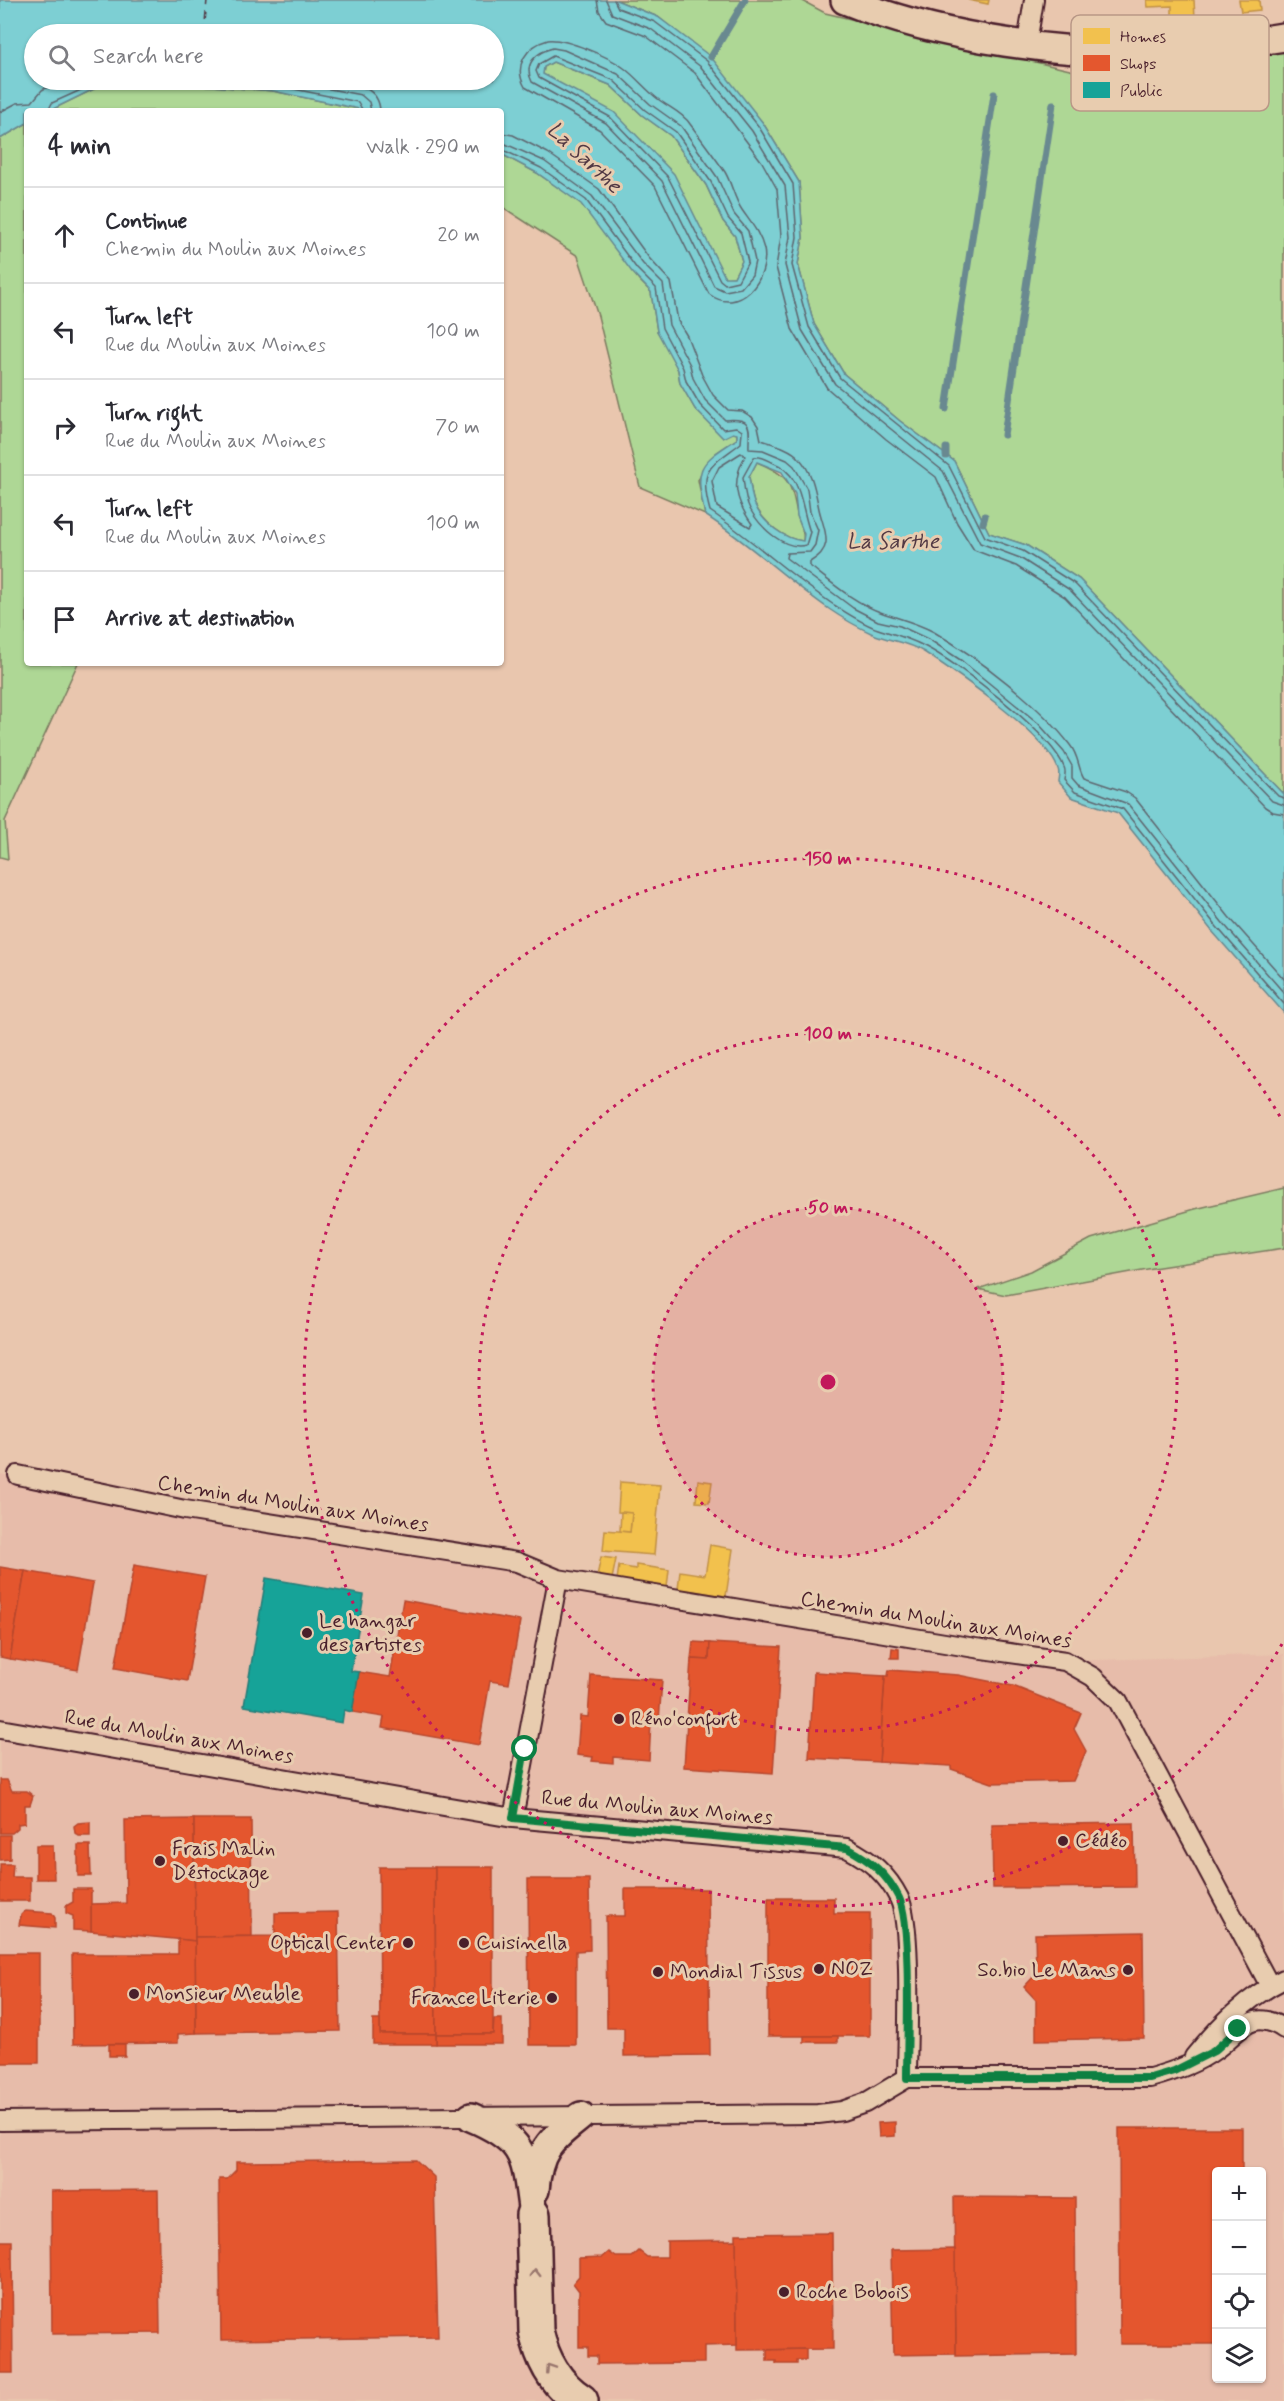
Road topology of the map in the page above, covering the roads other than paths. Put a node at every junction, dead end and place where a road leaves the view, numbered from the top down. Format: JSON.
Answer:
{"nodes":[{"id":1,"x":845,"y":0,"type":"edge"},
{"id":2,"x":1034,"y":0,"type":"edge"},
{"id":3,"x":1284,"y":38,"type":"edge"},
{"id":4,"x":1269,"y":40,"type":"edge"},
{"id":5,"x":1027,"y":44,"type":"junction"},
{"id":6,"x":1071,"y":49,"type":"edge"},
{"id":7,"x":18,"y":1475,"type":"dead end"},
{"id":8,"x":558,"y":1580,"type":"junction"},
{"id":9,"x":0,"y":1729,"type":"edge"},
{"id":10,"x":513,"y":1818,"type":"junction"},
{"id":11,"x":1277,"y":1982,"type":"edge"},
{"id":12,"x":1284,"y":2029,"type":"edge"},
{"id":13,"x":1190,"y":2063,"type":"junction"},
{"id":14,"x":907,"y":2078,"type":"junction"},
{"id":15,"x":581,"y":2116,"type":"junction"},
{"id":16,"x":471,"y":2117,"type":"junction"},
{"id":17,"x":0,"y":2121,"type":"edge"},
{"id":18,"x":533,"y":2215,"type":"junction"},
{"id":19,"x":581,"y":2401,"type":"edge"}],
"edges":[{"from":1,"to":5,"type":"street"},
{"from":2,"to":5,"type":"street"},
{"from":3,"to":4,"type":"street"},
{"from":5,"to":6,"type":"street"},
{"from":7,"to":8,"type":"street","name":"Chemin du Moulin aux Moines"},
{"from":8,"to":10,"type":"street"},
{"from":8,"to":11,"type":"street","name":"Chemin du Moulin aux Moines"},
{"from":9,"to":10,"type":"street","name":"Rue du Moulin aux Moines"},
{"from":10,"to":14,"type":"street","name":"Rue du Moulin aux Moines"},
{"from":11,"to":13,"type":"street"},
{"from":12,"to":13,"type":"street"},
{"from":13,"to":14,"type":"street"},
{"from":14,"to":15,"type":"street"},
{"from":15,"to":16,"type":"street"},
{"from":15,"to":18,"type":"street"},
{"from":16,"to":17,"type":"street"},
{"from":16,"to":18,"type":"street"},
{"from":19,"to":18,"type":"highway","one_way":true}]}
